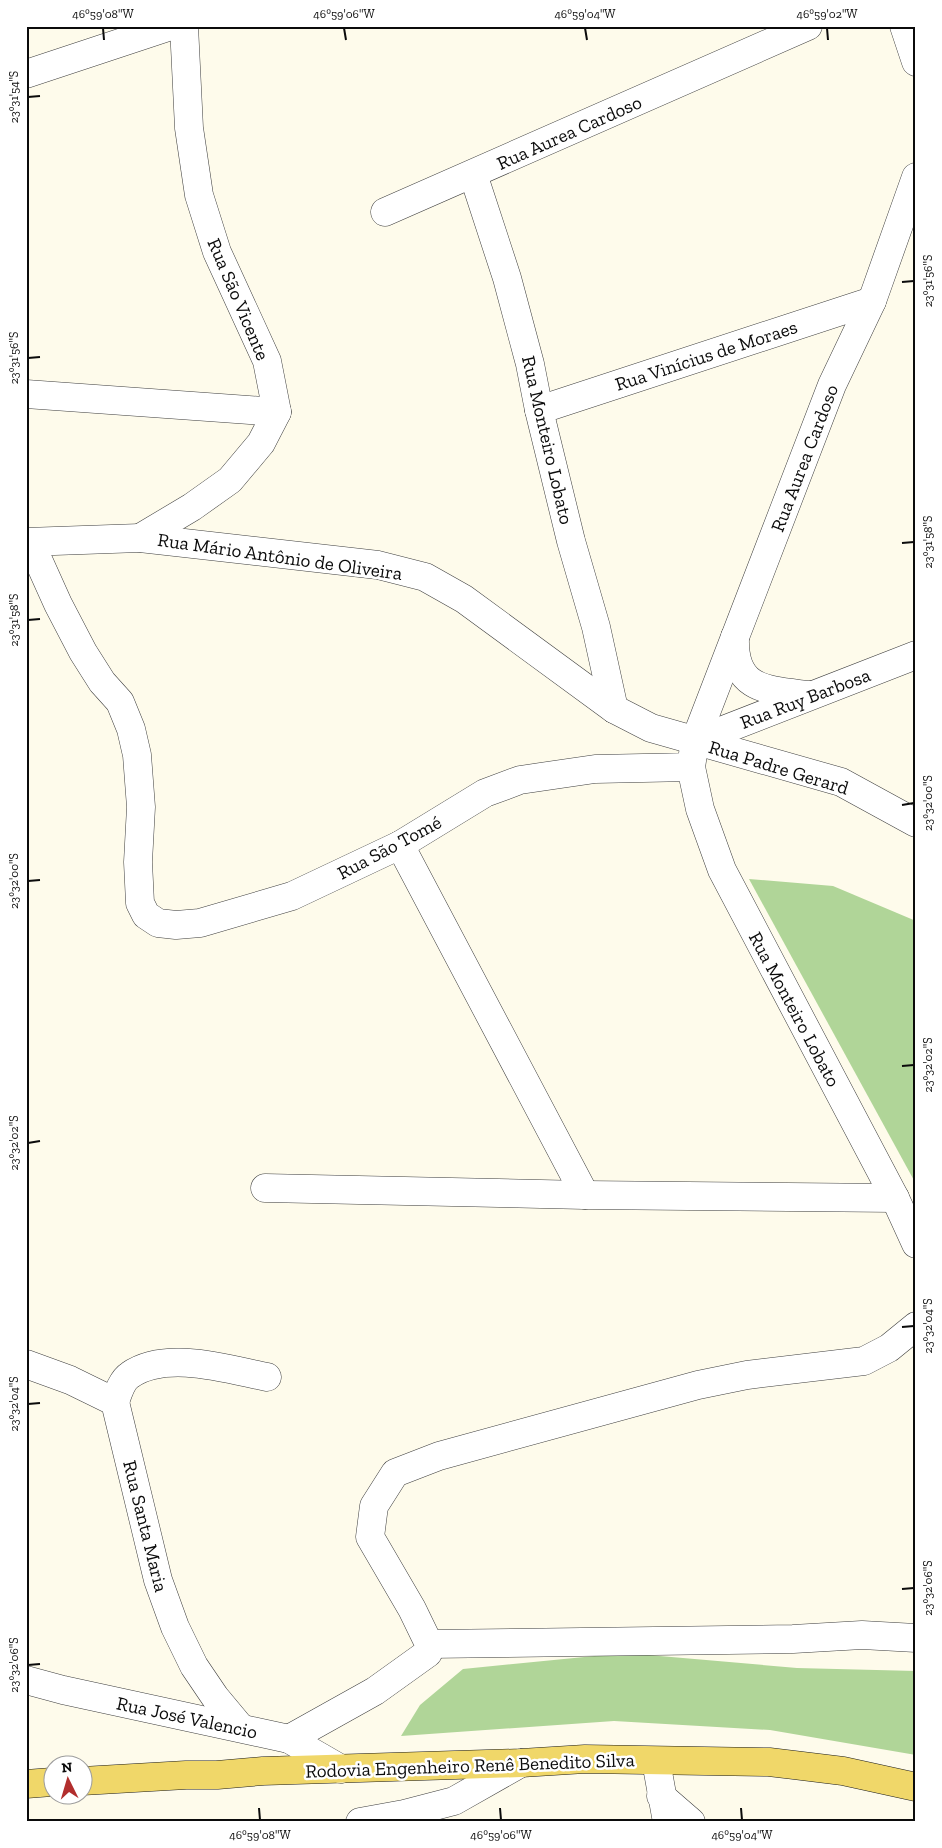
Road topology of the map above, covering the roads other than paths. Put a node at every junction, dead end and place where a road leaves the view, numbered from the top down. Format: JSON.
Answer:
{"nodes":[{"id":1,"x":171,"y":26,"type":"edge"},
{"id":2,"x":184,"y":26,"type":"edge"},
{"id":3,"x":808,"y":26,"type":"edge"},
{"id":4,"x":904,"y":26,"type":"edge"},
{"id":5,"x":916,"y":62,"type":"edge"},
{"id":6,"x":26,"y":74,"type":"edge"},
{"id":7,"x":473,"y":174,"type":"junction"},
{"id":8,"x":916,"y":177,"type":"edge"},
{"id":9,"x":385,"y":212,"type":"dead end"},
{"id":10,"x":872,"y":301,"type":"junction"},
{"id":11,"x":26,"y":394,"type":"edge"},
{"id":12,"x":539,"y":410,"type":"junction"},
{"id":13,"x":277,"y":412,"type":"junction"},
{"id":14,"x":140,"y":538,"type":"junction"},
{"id":15,"x":28,"y":543,"type":"edge"},
{"id":16,"x":735,"y":636,"type":"junction"},
{"id":17,"x":916,"y":655,"type":"edge"},
{"id":18,"x":812,"y":695,"type":"junction"},
{"id":19,"x":614,"y":709,"type":"junction"},
{"id":20,"x":693,"y":754,"type":"junction"},
{"id":21,"x":916,"y":823,"type":"edge"},
{"id":22,"x":400,"y":846,"type":"junction"},
{"id":23,"x":265,"y":1188,"type":"dead end"},
{"id":24,"x":586,"y":1195,"type":"junction"},
{"id":25,"x":895,"y":1198,"type":"junction"},
{"id":26,"x":916,"y":1244,"type":"edge"},
{"id":27,"x":916,"y":1326,"type":"edge"},
{"id":28,"x":26,"y":1364,"type":"edge"},
{"id":29,"x":267,"y":1377,"type":"dead end"},
{"id":30,"x":115,"y":1402,"type":"junction"},
{"id":31,"x":916,"y":1638,"type":"edge"},
{"id":32,"x":429,"y":1644,"type":"junction"},
{"id":33,"x":26,"y":1680,"type":"edge"},
{"id":34,"x":240,"y":1727,"type":"junction"},
{"id":35,"x":289,"y":1739,"type":"junction"},
{"id":36,"x":656,"y":1761,"type":"junction"},
{"id":37,"x":520,"y":1763,"type":"junction"},
{"id":38,"x":342,"y":1769,"type":"junction"},
{"id":39,"x":92,"y":1780,"type":"edge"},
{"id":40,"x":42,"y":1783,"type":"edge"},
{"id":41,"x":26,"y":1784,"type":"edge"},
{"id":42,"x":916,"y":1787,"type":"edge"},
{"id":43,"x":664,"y":1809,"type":"edge"},
{"id":44,"x":360,"y":1822,"type":"edge"},
{"id":45,"x":691,"y":1822,"type":"edge"}],
"edges":[{"from":1,"to":6,"type":"street"},
{"from":2,"to":13,"type":"street","name":"Rua São Vicente"},
{"from":3,"to":7,"type":"street","name":"Rua Aurea Cardoso"},
{"from":4,"to":5,"type":"street"},
{"from":7,"to":9,"type":"street","name":"Rua Aurea Cardoso"},
{"from":7,"to":12,"type":"street","name":"Rua Monteiro Lobato"},
{"from":8,"to":10,"type":"street","name":"Rua Aurea Cardoso"},
{"from":10,"to":12,"type":"street","name":"Rua Vinícius de Moraes"},
{"from":10,"to":16,"type":"street","name":"Rua Aurea Cardoso"},
{"from":11,"to":13,"type":"street"},
{"from":12,"to":19,"type":"street","name":"Rua Monteiro Lobato"},
{"from":13,"to":14,"type":"street"},
{"from":14,"to":15,"type":"street","name":"Rua Mário Antônio de Oliveira"},
{"from":14,"to":19,"type":"street","name":"Rua Mário Antônio de Oliveira"},
{"from":15,"to":22,"type":"street","name":"Rua São Tomé"},
{"from":16,"to":18,"type":"street"},
{"from":16,"to":20,"type":"street","name":"Rua Aurea Cardoso"},
{"from":17,"to":18,"type":"street","name":"Rua Ruy Barbosa"},
{"from":18,"to":20,"type":"street","name":"Rua Ruy Barbosa"},
{"from":19,"to":20,"type":"street","name":"Rua Mário Antônio de Oliveira"},
{"from":20,"to":21,"type":"street","name":"Rua Padre Gerard"},
{"from":20,"to":22,"type":"street","name":"Rua São Tomé"},
{"from":20,"to":25,"type":"street","name":"Rua Monteiro Lobato"},
{"from":22,"to":24,"type":"street"},
{"from":23,"to":24,"type":"street"},
{"from":24,"to":25,"type":"street"},
{"from":25,"to":26,"type":"street","name":"Rua Monteiro Lobato"},
{"from":27,"to":32,"type":"street"},
{"from":28,"to":30,"type":"street"},
{"from":29,"to":30,"type":"street"},
{"from":30,"to":34,"type":"street","name":"Rua Santa Maria"},
{"from":31,"to":32,"type":"street"},
{"from":32,"to":35,"type":"street"},
{"from":33,"to":34,"type":"street","name":"Rua José Valencio"},
{"from":34,"to":35,"type":"street","name":"Rua José Valencio"},
{"from":35,"to":38,"type":"street","name":"Rua José Valencio"},
{"from":36,"to":37,"type":"main road","name":"Rodovia Engenheiro Renê Benedito Silva"},
{"from":36,"to":42,"type":"main road","name":"Rodovia Engenheiro Renê Benedito Silva"},
{"from":36,"to":43,"type":"street"},
{"from":37,"to":38,"type":"main road","name":"Rodovia Engenheiro Renê Benedito Silva"},
{"from":37,"to":44,"type":"street"},
{"from":38,"to":39,"type":"main road","name":"Rodovia Engenheiro Renê Benedito Silva"},
{"from":40,"to":41,"type":"main road"},
{"from":43,"to":45,"type":"street"}]}
